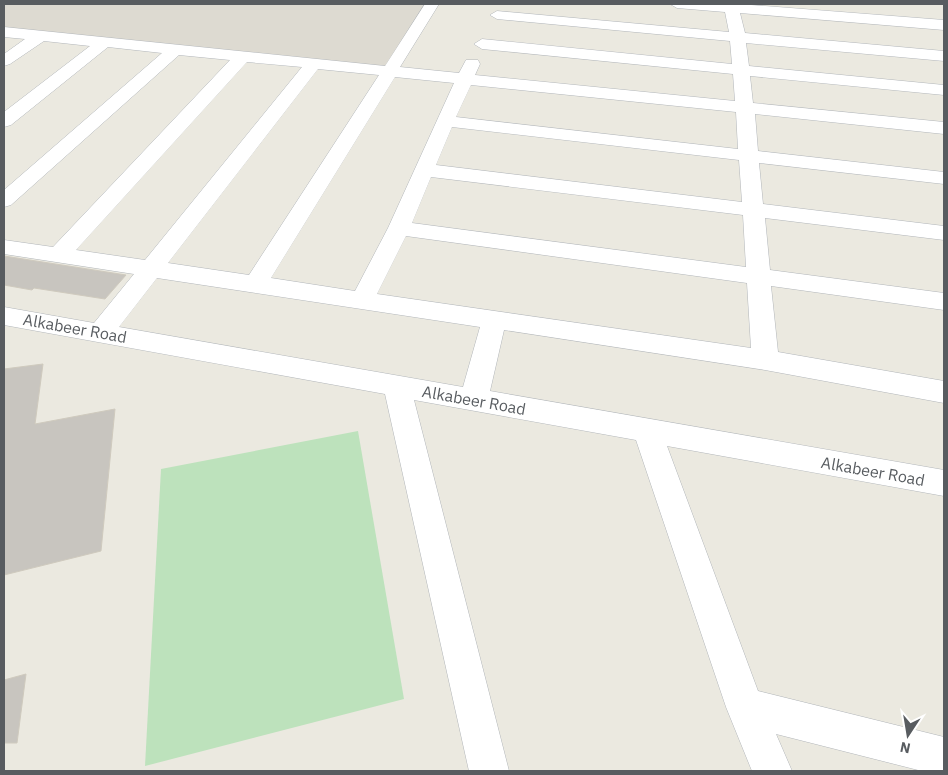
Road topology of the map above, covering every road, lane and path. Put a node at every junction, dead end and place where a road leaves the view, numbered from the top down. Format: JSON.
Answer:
{"nodes":[{"id":1,"x":432,"y":4,"type":"edge"},
{"id":2,"x":677,"y":4,"type":"edge"},
{"id":3,"x":732,"y":6,"type":"edge"},
{"id":4,"x":499,"y":9,"type":"edge"},
{"id":5,"x":944,"y":25,"type":"edge"},
{"id":6,"x":4,"y":32,"type":"edge"},
{"id":7,"x":40,"y":36,"type":"junction"},
{"id":8,"x":738,"y":38,"type":"junction"},
{"id":9,"x":105,"y":42,"type":"junction"},
{"id":10,"x":482,"y":44,"type":"junction"},
{"id":11,"x":176,"y":49,"type":"junction"},
{"id":12,"x":243,"y":56,"type":"junction"},
{"id":13,"x":944,"y":56,"type":"edge"},
{"id":14,"x":4,"y":61,"type":"edge"},
{"id":15,"x":314,"y":63,"type":"junction"},
{"id":16,"x":740,"y":70,"type":"junction"},
{"id":17,"x":390,"y":71,"type":"junction"},
{"id":18,"x":465,"y":80,"type":"junction"},
{"id":19,"x":944,"y":90,"type":"edge"},
{"id":20,"x":745,"y":109,"type":"junction"},
{"id":21,"x":4,"y":121,"type":"edge"},
{"id":22,"x":445,"y":122,"type":"junction"},
{"id":23,"x":944,"y":128,"type":"edge"},
{"id":24,"x":748,"y":156,"type":"junction"},
{"id":25,"x":423,"y":170,"type":"junction"},
{"id":26,"x":944,"y":178,"type":"edge"},
{"id":27,"x":4,"y":201,"type":"edge"},
{"id":28,"x":753,"y":211,"type":"junction"},
{"id":29,"x":399,"y":228,"type":"junction"},
{"id":30,"x":944,"y":233,"type":"edge"},
{"id":31,"x":4,"y":247,"type":"edge"},
{"id":32,"x":59,"y":254,"type":"junction"},
{"id":33,"x":150,"y":268,"type":"junction"},
{"id":34,"x":759,"y":275,"type":"junction"},
{"id":35,"x":256,"y":284,"type":"junction"},
{"id":36,"x":362,"y":300,"type":"junction"},
{"id":37,"x":944,"y":301,"type":"edge"},
{"id":38,"x":4,"y":316,"type":"edge"},
{"id":39,"x":494,"y":321,"type":"junction"},
{"id":40,"x":100,"y":333,"type":"junction"},
{"id":41,"x":765,"y":360,"type":"junction"},
{"id":42,"x":397,"y":386,"type":"junction"},
{"id":43,"x":944,"y":392,"type":"edge"},
{"id":44,"x":474,"y":399,"type":"junction"},
{"id":45,"x":647,"y":430,"type":"junction"},
{"id":46,"x":944,"y":483,"type":"edge"},
{"id":47,"x":745,"y":707,"type":"junction"},
{"id":48,"x":944,"y":757,"type":"edge"},
{"id":49,"x":489,"y":771,"type":"edge"},
{"id":50,"x":772,"y":771,"type":"edge"}],
"edges":[{"from":1,"to":17,"type":"street"},
{"from":2,"to":3,"type":"street"},
{"from":3,"to":5,"type":"street"},
{"from":3,"to":8,"type":"street"},
{"from":4,"to":8,"type":"street"},
{"from":4,"to":10,"type":"street"},
{"from":6,"to":7,"type":"street"},
{"from":7,"to":9,"type":"street"},
{"from":7,"to":14,"type":"street"},
{"from":8,"to":13,"type":"street"},
{"from":8,"to":16,"type":"street"},
{"from":9,"to":11,"type":"street"},
{"from":9,"to":21,"type":"street"},
{"from":10,"to":16,"type":"street"},
{"from":10,"to":18,"type":"street"},
{"from":11,"to":12,"type":"street"},
{"from":11,"to":27,"type":"street"},
{"from":12,"to":15,"type":"street"},
{"from":12,"to":32,"type":"street"},
{"from":15,"to":17,"type":"street"},
{"from":15,"to":33,"type":"street"},
{"from":16,"to":19,"type":"street"},
{"from":16,"to":20,"type":"street"},
{"from":17,"to":18,"type":"street"},
{"from":17,"to":35,"type":"street"},
{"from":18,"to":20,"type":"street"},
{"from":18,"to":22,"type":"street"},
{"from":20,"to":23,"type":"street"},
{"from":20,"to":24,"type":"street"},
{"from":22,"to":24,"type":"street"},
{"from":22,"to":25,"type":"street"},
{"from":24,"to":26,"type":"street"},
{"from":24,"to":28,"type":"street"},
{"from":25,"to":28,"type":"street"},
{"from":25,"to":29,"type":"street"},
{"from":28,"to":30,"type":"street"},
{"from":28,"to":34,"type":"street"},
{"from":29,"to":34,"type":"street"},
{"from":29,"to":36,"type":"street"},
{"from":31,"to":32,"type":"street"},
{"from":32,"to":33,"type":"street"},
{"from":33,"to":35,"type":"street"},
{"from":33,"to":40,"type":"street"},
{"from":34,"to":37,"type":"street"},
{"from":34,"to":41,"type":"street"},
{"from":35,"to":36,"type":"street"},
{"from":36,"to":39,"type":"street"},
{"from":38,"to":40,"type":"street","name":"Alkabeer Road"},
{"from":39,"to":41,"type":"street"},
{"from":39,"to":44,"type":"street"},
{"from":40,"to":42,"type":"street","name":"Alkabeer Road"},
{"from":41,"to":43,"type":"street"},
{"from":42,"to":44,"type":"street","name":"Alkabeer Road"},
{"from":42,"to":49,"type":"street"},
{"from":44,"to":45,"type":"street","name":"Alkabeer Road"},
{"from":45,"to":46,"type":"street","name":"Alkabeer Road"},
{"from":45,"to":47,"type":"street"},
{"from":47,"to":48,"type":"street"},
{"from":47,"to":50,"type":"street"}]}
